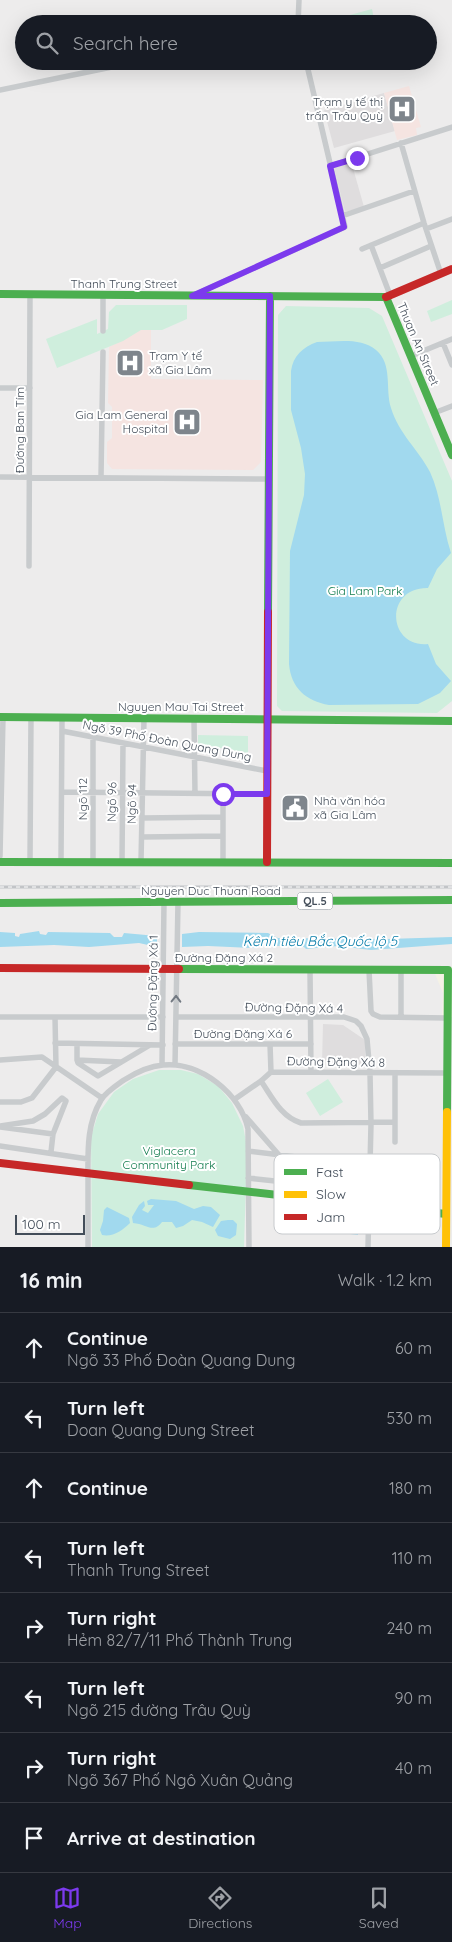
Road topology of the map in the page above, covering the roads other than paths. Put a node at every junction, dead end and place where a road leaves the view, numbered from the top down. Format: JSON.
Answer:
{"nodes":[{"id":1,"x":299,"y":0,"type":"edge"},
{"id":2,"x":298,"y":15,"type":"edge"},
{"id":3,"x":97,"y":70,"type":"edge"},
{"id":4,"x":308,"y":70,"type":"edge"},
{"id":5,"x":0,"y":90,"type":"edge"},
{"id":6,"x":452,"y":127,"type":"edge"},
{"id":7,"x":401,"y":143,"type":"junction"},
{"id":8,"x":330,"y":166,"type":"junction"},
{"id":9,"x":414,"y":191,"type":"junction"},
{"id":10,"x":342,"y":216,"type":"junction"},
{"id":11,"x":452,"y":219,"type":"edge"},
{"id":12,"x":425,"y":226,"type":"junction"},
{"id":13,"x":371,"y":246,"type":"junction"},
{"id":14,"x":431,"y":246,"type":"junction"},
{"id":15,"x":362,"y":250,"type":"dead end"},
{"id":16,"x":380,"y":268,"type":"junction"},
{"id":17,"x":452,"y":269,"type":"edge"},
{"id":18,"x":441,"y":274,"type":"junction"},
{"id":19,"x":0,"y":294,"type":"edge"},
{"id":20,"x":30,"y":294,"type":"junction"},
{"id":21,"x":103,"y":295,"type":"junction"},
{"id":22,"x":192,"y":296,"type":"junction"},
{"id":23,"x":270,"y":296,"type":"junction"},
{"id":24,"x":388,"y":296,"type":"junction"},
{"id":25,"x":103,"y":331,"type":"dead end"},
{"id":26,"x":452,"y":339,"type":"edge"},
{"id":27,"x":443,"y":343,"type":"junction"},
{"id":28,"x":102,"y":352,"type":"dead end"},
{"id":29,"x":411,"y":356,"type":"junction"},
{"id":30,"x":452,"y":365,"type":"edge"},
{"id":31,"x":0,"y":388,"type":"edge"},
{"id":32,"x":30,"y":388,"type":"junction"},
{"id":33,"x":452,"y":406,"type":"edge"},
{"id":34,"x":434,"y":413,"type":"junction"},
{"id":35,"x":452,"y":455,"type":"edge"},
{"id":36,"x":0,"y":477,"type":"edge"},
{"id":37,"x":30,"y":477,"type":"junction"},
{"id":38,"x":101,"y":477,"type":"junction"},
{"id":39,"x":269,"y":479,"type":"junction"},
{"id":40,"x":29,"y":566,"type":"dead end"},
{"id":41,"x":452,"y":713,"type":"edge"},
{"id":42,"x":1,"y":717,"type":"edge"},
{"id":43,"x":31,"y":718,"type":"junction"},
{"id":44,"x":62,"y":718,"type":"junction"},
{"id":45,"x":144,"y":718,"type":"junction"},
{"id":46,"x":194,"y":719,"type":"junction"},
{"id":47,"x":268,"y":719,"type":"junction"},
{"id":48,"x":448,"y":721,"type":"edge"},
{"id":49,"x":62,"y":731,"type":"junction"},
{"id":50,"x":93,"y":737,"type":"junction"},
{"id":51,"x":123,"y":743,"type":"junction"},
{"id":52,"x":143,"y":747,"type":"junction"},
{"id":53,"x":1,"y":750,"type":"edge"},
{"id":54,"x":195,"y":757,"type":"junction"},
{"id":55,"x":268,"y":771,"type":"junction"},
{"id":56,"x":62,"y":792,"type":"junction"},
{"id":57,"x":94,"y":792,"type":"junction"},
{"id":58,"x":122,"y":793,"type":"junction"},
{"id":59,"x":142,"y":793,"type":"junction"},
{"id":60,"x":195,"y":793,"type":"junction"},
{"id":61,"x":223,"y":794,"type":"junction"},
{"id":62,"x":267,"y":794,"type":"junction"},
{"id":63,"x":223,"y":817,"type":"junction"},
{"id":64,"x":142,"y":818,"type":"junction"},
{"id":65,"x":0,"y":829,"type":"edge"},
{"id":66,"x":223,"y":836,"type":"junction"},
{"id":67,"x":142,"y":837,"type":"junction"},
{"id":68,"x":0,"y":856,"type":"edge"},
{"id":69,"x":0,"y":862,"type":"edge"},
{"id":70,"x":30,"y":862,"type":"junction"},
{"id":71,"x":61,"y":862,"type":"junction"},
{"id":72,"x":93,"y":862,"type":"junction"},
{"id":73,"x":122,"y":862,"type":"junction"},
{"id":74,"x":141,"y":862,"type":"junction"},
{"id":75,"x":222,"y":862,"type":"junction"},
{"id":76,"x":267,"y":862,"type":"junction"},
{"id":77,"x":452,"y":863,"type":"edge"},
{"id":78,"x":452,"y":894,"type":"edge"},
{"id":79,"x":0,"y":896,"type":"edge"},
{"id":80,"x":164,"y":899,"type":"junction"},
{"id":81,"x":178,"y":899,"type":"junction"},
{"id":82,"x":452,"y":900,"type":"edge"},
{"id":83,"x":0,"y":903,"type":"edge"},
{"id":84,"x":0,"y":968,"type":"edge"},
{"id":85,"x":164,"y":969,"type":"junction"},
{"id":86,"x":176,"y":969,"type":"junction"},
{"id":87,"x":310,"y":969,"type":"junction"},
{"id":88,"x":369,"y":970,"type":"junction"},
{"id":89,"x":401,"y":970,"type":"junction"},
{"id":90,"x":450,"y":970,"type":"edge"},
{"id":91,"x":401,"y":1016,"type":"junction"},
{"id":92,"x":0,"y":1017,"type":"edge"},
{"id":93,"x":55,"y":1017,"type":"junction"},
{"id":94,"x":163,"y":1017,"type":"junction"},
{"id":95,"x":176,"y":1017,"type":"junction"},
{"id":96,"x":311,"y":1017,"type":"junction"},
{"id":97,"x":448,"y":1018,"type":"junction"},
{"id":98,"x":56,"y":1044,"type":"junction"},
{"id":99,"x":77,"y":1044,"type":"junction"},
{"id":100,"x":175,"y":1044,"type":"junction"},
{"id":101,"x":270,"y":1044,"type":"junction"},
{"id":102,"x":311,"y":1044,"type":"junction"},
{"id":103,"x":150,"y":1045,"type":"junction"},
{"id":104,"x":162,"y":1045,"type":"junction"},
{"id":105,"x":0,"y":1060,"type":"edge"},
{"id":106,"x":76,"y":1060,"type":"junction"},
{"id":107,"x":121,"y":1062,"type":"junction"},
{"id":108,"x":162,"y":1064,"type":"junction"},
{"id":109,"x":175,"y":1065,"type":"junction"},
{"id":110,"x":56,"y":1067,"type":"junction"},
{"id":111,"x":270,"y":1072,"type":"junction"},
{"id":112,"x":311,"y":1072,"type":"junction"},
{"id":113,"x":370,"y":1073,"type":"junction"},
{"id":114,"x":395,"y":1073,"type":"junction"},
{"id":115,"x":447,"y":1073,"type":"junction"},
{"id":116,"x":261,"y":1081,"type":"junction"},
{"id":117,"x":450,"y":1097,"type":"edge"},
{"id":118,"x":102,"y":1098,"type":"junction"},
{"id":119,"x":235,"y":1099,"type":"junction"},
{"id":120,"x":0,"y":1102,"type":"edge"},
{"id":121,"x":243,"y":1113,"type":"junction"},
{"id":122,"x":395,"y":1122,"type":"junction"},
{"id":123,"x":371,"y":1124,"type":"junction"},
{"id":124,"x":0,"y":1127,"type":"edge"},
{"id":125,"x":53,"y":1134,"type":"junction"},
{"id":126,"x":395,"y":1142,"type":"dead end"},
{"id":127,"x":0,"y":1146,"type":"edge"},
{"id":128,"x":248,"y":1151,"type":"junction"},
{"id":129,"x":51,"y":1152,"type":"junction"},
{"id":130,"x":274,"y":1154,"type":"edge"},
{"id":131,"x":279,"y":1154,"type":"edge"},
{"id":132,"x":370,"y":1154,"type":"edge"},
{"id":133,"x":88,"y":1159,"type":"junction"},
{"id":134,"x":0,"y":1163,"type":"edge"},
{"id":135,"x":88,"y":1173,"type":"junction"},
{"id":136,"x":248,"y":1178,"type":"junction"},
{"id":137,"x":274,"y":1181,"type":"edge"},
{"id":138,"x":248,"y":1192,"type":"junction"},
{"id":139,"x":274,"y":1195,"type":"edge"},
{"id":140,"x":440,"y":1213,"type":"edge"},
{"id":141,"x":446,"y":1214,"type":"junction"},
{"id":142,"x":368,"y":1234,"type":"edge"},
{"id":143,"x":88,"y":1247,"type":"edge"},
{"id":144,"x":249,"y":1247,"type":"edge"},
{"id":145,"x":368,"y":1247,"type":"edge"},
{"id":146,"x":446,"y":1247,"type":"edge"}],
"edges":[{"from":1,"to":2,"type":"street"},
{"from":3,"to":5,"type":"street"},
{"from":4,"to":8,"type":"street"},
{"from":6,"to":7,"type":"street"},
{"from":7,"to":8,"type":"street"},
{"from":7,"to":9,"type":"street"},
{"from":8,"to":10,"type":"street"},
{"from":9,"to":10,"type":"street"},
{"from":9,"to":12,"type":"street"},
{"from":10,"to":22,"type":"street"},
{"from":11,"to":12,"type":"street"},
{"from":12,"to":13,"type":"street"},
{"from":12,"to":14,"type":"street"},
{"from":13,"to":15,"type":"street"},
{"from":13,"to":16,"type":"street"},
{"from":14,"to":16,"type":"street"},
{"from":14,"to":18,"type":"street"},
{"from":16,"to":24,"type":"street"},
{"from":17,"to":18,"type":"main road","name":"Thanh Trung Street"},
{"from":18,"to":24,"type":"main road","name":"Thanh Trung Street"},
{"from":19,"to":20,"type":"main road","name":"Thanh Trung Street"},
{"from":20,"to":21,"type":"main road","name":"Thanh Trung Street"},
{"from":20,"to":32,"type":"street","name":"Đường Ban Tím"},
{"from":21,"to":22,"type":"main road","name":"Thanh Trung Street"},
{"from":21,"to":25,"type":"street"},
{"from":22,"to":23,"type":"main road","name":"Thanh Trung Street"},
{"from":23,"to":24,"type":"main road","name":"Thanh Trung Street"},
{"from":23,"to":39,"type":"main road"},
{"from":24,"to":29,"type":"main road","name":"Thuan An Street"},
{"from":26,"to":27,"type":"street"},
{"from":27,"to":29,"type":"street"},
{"from":27,"to":30,"type":"street"},
{"from":28,"to":38,"type":"street"},
{"from":29,"to":34,"type":"main road","name":"Thuan An Street"},
{"from":31,"to":32,"type":"street"},
{"from":32,"to":37,"type":"street","name":"Đường Ban Tím"},
{"from":33,"to":34,"type":"street"},
{"from":34,"to":35,"type":"main road","name":"Thuan An Street"},
{"from":36,"to":37,"type":"street"},
{"from":37,"to":38,"type":"street"},
{"from":37,"to":40,"type":"street","name":"Đường Ban Tím"},
{"from":38,"to":39,"type":"street"},
{"from":39,"to":47,"type":"main road"},
{"from":41,"to":48,"type":"main road"},
{"from":42,"to":43,"type":"main road","name":"Nguyen Mau Tai Street"},
{"from":42,"to":53,"type":"street"},
{"from":43,"to":44,"type":"main road","name":"Nguyen Mau Tai Street"},
{"from":43,"to":70,"type":"street"},
{"from":44,"to":45,"type":"main road","name":"Nguyen Mau Tai Street"},
{"from":44,"to":49,"type":"street"},
{"from":45,"to":46,"type":"main road","name":"Nguyen Mau Tai Street"},
{"from":45,"to":52,"type":"street","name":"Ngõ 94"},
{"from":46,"to":47,"type":"main road","name":"Nguyen Mau Tai Street"},
{"from":46,"to":54,"type":"street"},
{"from":47,"to":48,"type":"main road","name":"Nguyen Mau Tai Street"},
{"from":47,"to":55,"type":"main road"},
{"from":49,"to":50,"type":"street","name":"Ngõ 39 Phố Đoàn Quang Dung"},
{"from":49,"to":56,"type":"street"},
{"from":50,"to":51,"type":"street","name":"Ngõ 39 Phố Đoàn Quang Dung"},
{"from":50,"to":57,"type":"street","name":"Ngõ 112"},
{"from":51,"to":52,"type":"street","name":"Ngõ 39 Phố Đoàn Quang Dung"},
{"from":51,"to":58,"type":"street","name":"Ngõ 96"},
{"from":52,"to":54,"type":"street","name":"Ngõ 39 Phố Đoàn Quang Dung"},
{"from":52,"to":59,"type":"street","name":"Ngõ 94"},
{"from":53,"to":65,"type":"street"},
{"from":54,"to":55,"type":"street","name":"Ngõ 39 Phố Đoàn Quang Dung"},
{"from":54,"to":60,"type":"street"},
{"from":55,"to":62,"type":"main road"},
{"from":56,"to":57,"type":"street"},
{"from":56,"to":71,"type":"street"},
{"from":57,"to":58,"type":"street"},
{"from":57,"to":72,"type":"street","name":"Ngõ 112"},
{"from":58,"to":59,"type":"street"},
{"from":58,"to":73,"type":"street","name":"Ngõ 96"},
{"from":59,"to":60,"type":"street"},
{"from":59,"to":64,"type":"street","name":"Ngõ 94"},
{"from":60,"to":61,"type":"street"},
{"from":61,"to":62,"type":"street"},
{"from":61,"to":63,"type":"street"},
{"from":62,"to":76,"type":"main road"},
{"from":63,"to":64,"type":"street"},
{"from":63,"to":66,"type":"street"},
{"from":64,"to":67,"type":"street","name":"Ngõ 94"},
{"from":65,"to":68,"type":"street"},
{"from":66,"to":67,"type":"street"},
{"from":66,"to":75,"type":"street"},
{"from":67,"to":74,"type":"street","name":"Ngõ 94"},
{"from":69,"to":70,"type":"main road"},
{"from":70,"to":71,"type":"main road"},
{"from":71,"to":72,"type":"main road"},
{"from":72,"to":73,"type":"main road"},
{"from":73,"to":74,"type":"main road"},
{"from":74,"to":75,"type":"main road"},
{"from":75,"to":76,"type":"main road"},
{"from":76,"to":77,"type":"main road"},
{"from":78,"to":81,"type":"main road","name":"Nguyen Duc Thuan Road","number":"QL.5"},
{"from":79,"to":80,"type":"main road","name":"Nguyen Duc Thuan Road","number":"QL.5"},
{"from":80,"to":81,"type":"main road","name":"Nguyen Duc Thuan Road","number":"QL.5"},
{"from":80,"to":83,"type":"main road","name":"Nguyen Duc Thuan Road","number":"QL.5"},
{"from":80,"to":85,"type":"street","name":"Đường Đặng Xá 1"},
{"from":81,"to":82,"type":"main road","name":"Nguyen Duc Thuan Road","number":"QL.5"},
{"from":81,"to":86,"type":"street","name":"Đường Đặng Xá 1"},
{"from":84,"to":85,"type":"main road","name":"Đường Đặng Xá 2"},
{"from":85,"to":86,"type":"main road","name":"Đường Đặng Xá 2"},
{"from":85,"to":94,"type":"street","name":"Đường Đặng Xá 1"},
{"from":86,"to":87,"type":"main road","name":"Đường Đặng Xá 2"},
{"from":95,"to":86,"type":"street","name":"Đường Đặng Xá 1","one_way":true},
{"from":87,"to":88,"type":"main road","name":"Đường Đặng Xá 2"},
{"from":87,"to":96,"type":"street"},
{"from":88,"to":89,"type":"main road","name":"Đường Đặng Xá 2"},
{"from":88,"to":91,"type":"street"},
{"from":89,"to":90,"type":"main road","name":"Đường Đặng Xá 2"},
{"from":89,"to":91,"type":"street"},
{"from":90,"to":97,"type":"main road"},
{"from":91,"to":97,"type":"street"},
{"from":92,"to":93,"type":"street"},
{"from":93,"to":94,"type":"street"},
{"from":93,"to":98,"type":"street"},
{"from":94,"to":104,"type":"street","name":"Đường Đặng Xá 1"},
{"from":95,"to":96,"type":"street","name":"Đường Đặng Xá 4"},
{"from":95,"to":100,"type":"street","name":"Đường Đặng Xá 1"},
{"from":96,"to":102,"type":"street"},
{"from":96,"to":113,"type":"street","name":"Đường Đặng Xá 4"},
{"from":97,"to":115,"type":"main road"},
{"from":98,"to":99,"type":"street"},
{"from":98,"to":110,"type":"street"},
{"from":99,"to":103,"type":"street"},
{"from":99,"to":106,"type":"street"},
{"from":100,"to":101,"type":"street","name":"Đường Đặng Xá 6"},
{"from":100,"to":109,"type":"street","name":"Đường Đặng Xá 1"},
{"from":101,"to":102,"type":"street","name":"Đường Đặng Xá 6"},
{"from":101,"to":111,"type":"street"},
{"from":102,"to":112,"type":"street"},
{"from":103,"to":104,"type":"street"},
{"from":103,"to":107,"type":"street"},
{"from":104,"to":108,"type":"street","name":"Đường Đặng Xá 1"},
{"from":105,"to":110,"type":"street"},
{"from":106,"to":107,"type":"street"},
{"from":106,"to":107,"type":"street"},
{"from":108,"to":109,"type":"street"},
{"from":108,"to":118,"type":"street"},
{"from":109,"to":119,"type":"street"},
{"from":110,"to":118,"type":"street"},
{"from":110,"to":120,"type":"street"},
{"from":111,"to":112,"type":"street","name":"Đường Đặng Xá 8"},
{"from":111,"to":116,"type":"street","name":"Đường Đặng Xá 8"},
{"from":112,"to":113,"type":"street","name":"Đường Đặng Xá 8"},
{"from":113,"to":114,"type":"street","name":"Đường Đặng Xá 8"},
{"from":113,"to":123,"type":"street"},
{"from":114,"to":115,"type":"street","name":"Đường Đặng Xá 8"},
{"from":114,"to":122,"type":"street"},
{"from":115,"to":117,"type":"main road"},
{"from":116,"to":119,"type":"street","name":"Đường Đặng Xá 8"},
{"from":116,"to":123,"type":"street"},
{"from":117,"to":141,"type":"main road"},
{"from":118,"to":133,"type":"street"},
{"from":119,"to":121,"type":"street"},
{"from":121,"to":128,"type":"street"},
{"from":121,"to":131,"type":"street"},
{"from":122,"to":123,"type":"street"},
{"from":122,"to":126,"type":"street"},
{"from":123,"to":132,"type":"street"},
{"from":124,"to":125,"type":"street"},
{"from":124,"to":125,"type":"street"},
{"from":125,"to":129,"type":"street"},
{"from":127,"to":129,"type":"street"},
{"from":128,"to":130,"type":"street"},
{"from":128,"to":136,"type":"street"},
{"from":129,"to":133,"type":"street"},
{"from":133,"to":135,"type":"street"},
{"from":134,"to":135,"type":"main road"},
{"from":135,"to":138,"type":"main road"},
{"from":135,"to":143,"type":"street"},
{"from":136,"to":137,"type":"street"},
{"from":136,"to":138,"type":"street"},
{"from":138,"to":139,"type":"main road"},
{"from":138,"to":144,"type":"street"},
{"from":140,"to":141,"type":"main road"},
{"from":141,"to":146,"type":"main road"},
{"from":142,"to":145,"type":"street"}]}
